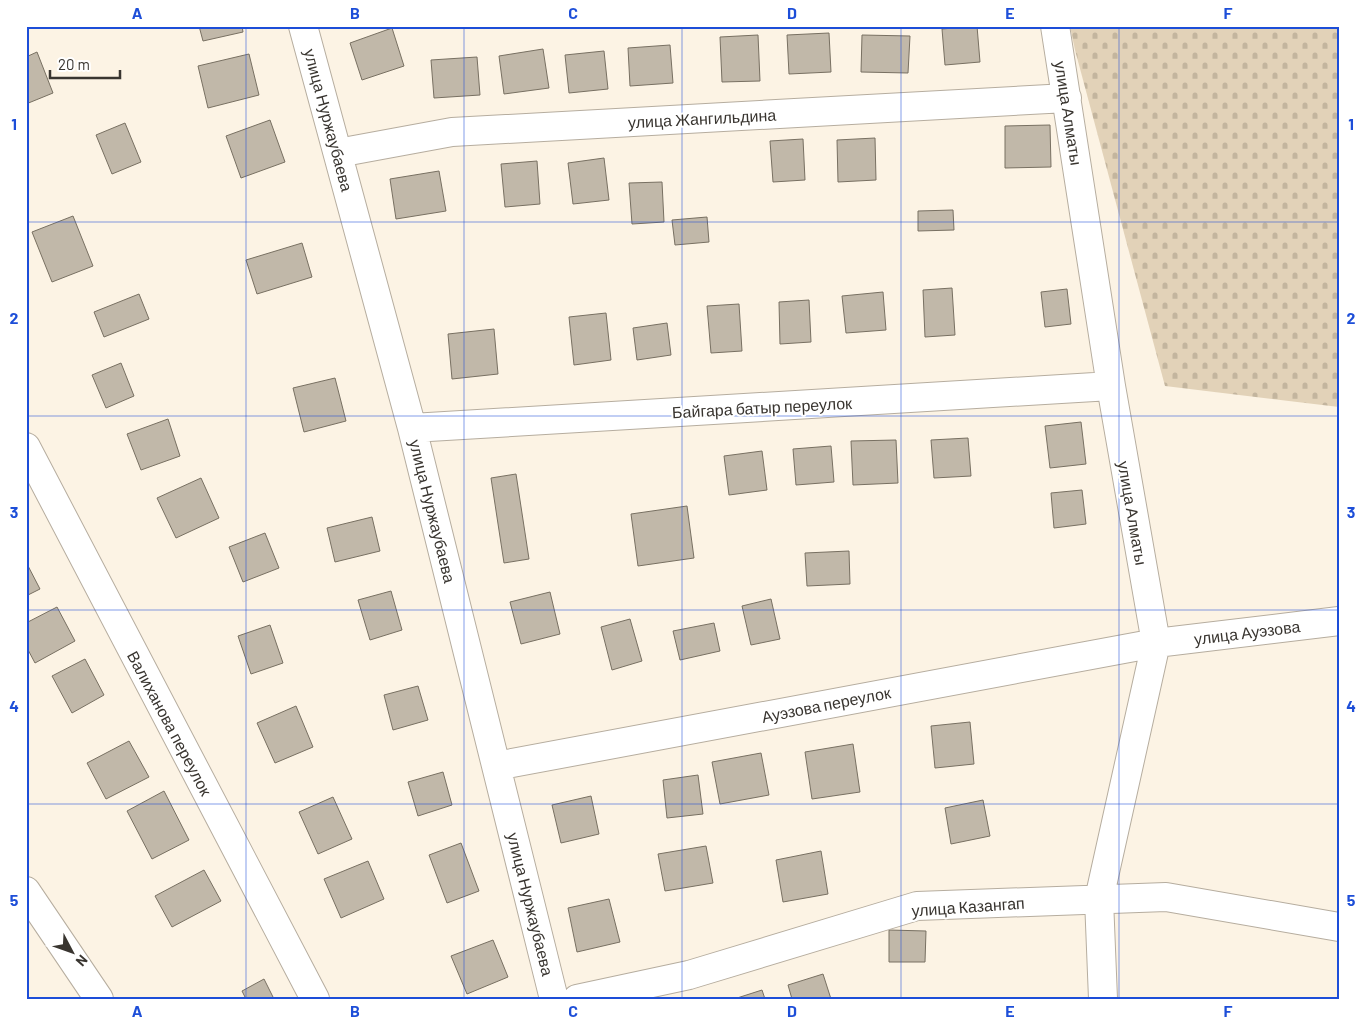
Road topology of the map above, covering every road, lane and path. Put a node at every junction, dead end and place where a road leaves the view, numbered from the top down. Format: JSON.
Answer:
{"nodes":[{"id":1,"x":303,"y":26,"type":"edge"},
{"id":2,"x":1055,"y":26,"type":"edge"},
{"id":3,"x":1067,"y":98,"type":"junction"},
{"id":4,"x":338,"y":153,"type":"junction"},
{"id":5,"x":1112,"y":386,"type":"junction"},
{"id":6,"x":412,"y":428,"type":"junction"},
{"id":7,"x":26,"y":446,"type":"edge"},
{"id":8,"x":1339,"y":621,"type":"edge"},
{"id":9,"x":1156,"y":643,"type":"junction"},
{"id":10,"x":496,"y":766,"type":"junction"},
{"id":11,"x":26,"y":891,"type":"edge"},
{"id":12,"x":1099,"y":899,"type":"junction"},
{"id":13,"x":1339,"y":927,"type":"edge"},
{"id":14,"x":99,"y":999,"type":"edge"},
{"id":15,"x":314,"y":999,"type":"edge"},
{"id":16,"x":554,"y":999,"type":"edge"},
{"id":17,"x":577,"y":999,"type":"edge"},
{"id":18,"x":1103,"y":999,"type":"edge"}],
"edges":[{"from":1,"to":4,"type":"street","name":"улица Нуржаубаева"},
{"from":2,"to":3,"type":"street","name":"улица Алматы"},
{"from":3,"to":4,"type":"street","name":"улица Жангильдина"},
{"from":3,"to":5,"type":"street","name":"улица Алматы"},
{"from":4,"to":6,"type":"street","name":"улица Нуржаубаева"},
{"from":5,"to":6,"type":"street","name":"Байгара батыр переулок"},
{"from":5,"to":9,"type":"street","name":"улица Алматы"},
{"from":6,"to":10,"type":"street","name":"улица Нуржаубаева"},
{"from":7,"to":15,"type":"street","name":"Валиханова переулок"},
{"from":8,"to":9,"type":"street","name":"улица Ауэзова"},
{"from":9,"to":10,"type":"street","name":"Ауэзова переулок"},
{"from":9,"to":12,"type":"street","name":"улица Алматы"},
{"from":10,"to":16,"type":"street","name":"улица Нуржаубаева"},
{"from":11,"to":14,"type":"street"},
{"from":12,"to":13,"type":"street","name":"улица Казангап"},
{"from":12,"to":17,"type":"street","name":"улица Казангап"},
{"from":12,"to":18,"type":"street","name":"улица Алматы"}]}
